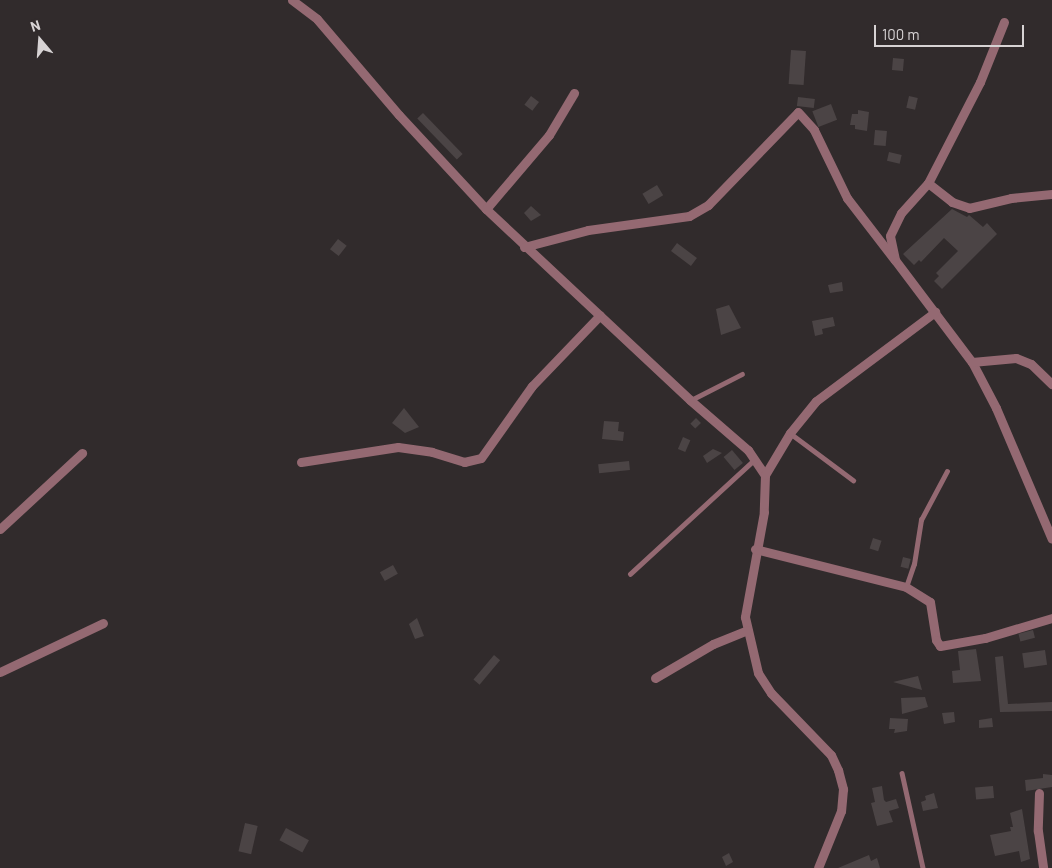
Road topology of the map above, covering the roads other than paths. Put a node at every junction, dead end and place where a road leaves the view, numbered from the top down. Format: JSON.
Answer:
{"nodes":[{"id":1,"x":292,"y":0,"type":"edge"},
{"id":2,"x":1004,"y":22,"type":"dead end"},
{"id":3,"x":574,"y":93,"type":"dead end"},
{"id":4,"x":928,"y":183,"type":"junction"},
{"id":5,"x":1052,"y":194,"type":"edge"},
{"id":6,"x":486,"y":209,"type":"junction"},
{"id":7,"x":524,"y":247,"type":"junction"},
{"id":8,"x":894,"y":260,"type":"junction"},
{"id":9,"x":936,"y":312,"type":"junction"},
{"id":10,"x":600,"y":315,"type":"junction"},
{"id":11,"x":972,"y":362,"type":"junction"},
{"id":12,"x":742,"y":374,"type":"dead end"},
{"id":13,"x":1052,"y":384,"type":"edge"},
{"id":14,"x":690,"y":400,"type":"junction"},
{"id":15,"x":790,"y":433,"type":"junction"},
{"id":16,"x":82,"y":453,"type":"dead end"},
{"id":17,"x":754,"y":459,"type":"junction"},
{"id":18,"x":301,"y":462,"type":"dead end"},
{"id":19,"x":947,"y":471,"type":"dead end"},
{"id":20,"x":765,"y":475,"type":"junction"},
{"id":21,"x":853,"y":480,"type":"dead end"},
{"id":22,"x":0,"y":528,"type":"edge"},
{"id":23,"x":1052,"y":539,"type":"edge"},
{"id":24,"x":755,"y":549,"type":"junction"},
{"id":25,"x":630,"y":574,"type":"dead end"},
{"id":26,"x":906,"y":587,"type":"junction"},
{"id":27,"x":1052,"y":618,"type":"edge"},
{"id":28,"x":103,"y":623,"type":"dead end"},
{"id":29,"x":747,"y":630,"type":"junction"},
{"id":30,"x":0,"y":672,"type":"edge"},
{"id":31,"x":655,"y":678,"type":"dead end"},
{"id":32,"x":902,"y":773,"type":"dead end"},
{"id":33,"x":1039,"y":793,"type":"dead end"},
{"id":34,"x":818,"y":868,"type":"edge"},
{"id":35,"x":923,"y":868,"type":"edge"},
{"id":36,"x":1043,"y":868,"type":"edge"}],
"edges":[{"from":1,"to":6,"type":"street"},
{"from":2,"to":4,"type":"street"},
{"from":3,"to":6,"type":"street"},
{"from":4,"to":5,"type":"street"},
{"from":4,"to":8,"type":"street"},
{"from":6,"to":7,"type":"street"},
{"from":7,"to":8,"type":"street"},
{"from":7,"to":10,"type":"street"},
{"from":8,"to":9,"type":"street"},
{"from":9,"to":11,"type":"street"},
{"from":9,"to":15,"type":"street"},
{"from":10,"to":14,"type":"street"},
{"from":10,"to":18,"type":"street"},
{"from":11,"to":13,"type":"street"},
{"from":11,"to":23,"type":"street"},
{"from":12,"to":14,"type":"lane"},
{"from":14,"to":17,"type":"street"},
{"from":15,"to":20,"type":"street"},
{"from":15,"to":21,"type":"lane"},
{"from":16,"to":22,"type":"street"},
{"from":17,"to":20,"type":"street"},
{"from":17,"to":25,"type":"lane"},
{"from":19,"to":26,"type":"lane"},
{"from":20,"to":24,"type":"street"},
{"from":24,"to":26,"type":"street"},
{"from":24,"to":29,"type":"street"},
{"from":26,"to":27,"type":"street"},
{"from":28,"to":30,"type":"street"},
{"from":29,"to":31,"type":"street"},
{"from":29,"to":34,"type":"street"},
{"from":32,"to":35,"type":"lane"},
{"from":33,"to":36,"type":"street"}]}
